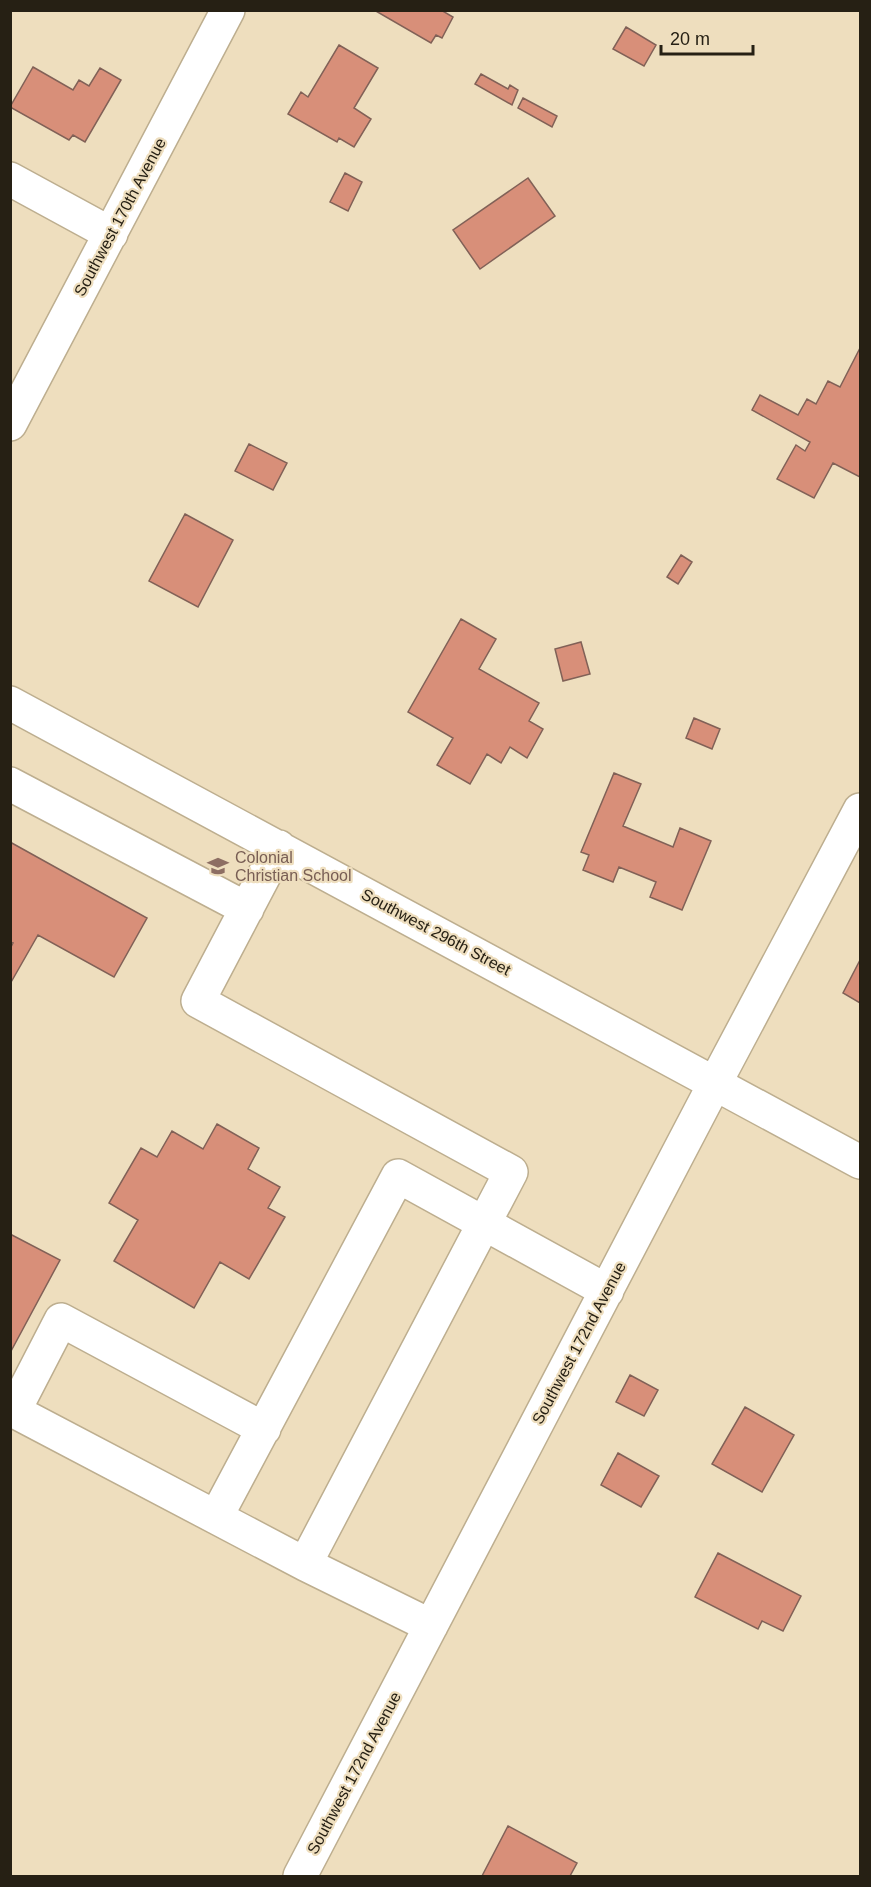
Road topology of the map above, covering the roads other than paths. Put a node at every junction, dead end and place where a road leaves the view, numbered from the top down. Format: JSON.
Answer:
{"nodes":[{"id":1,"x":228,"y":10,"type":"edge"},
{"id":2,"x":10,"y":179,"type":"edge"},
{"id":3,"x":111,"y":234,"type":"junction"},
{"id":4,"x":10,"y":424,"type":"edge"},
{"id":5,"x":10,"y":703,"type":"edge"},
{"id":6,"x":10,"y":784,"type":"edge"},
{"id":7,"x":861,"y":810,"type":"edge"},
{"id":8,"x":279,"y":847,"type":"junction"},
{"id":9,"x":247,"y":909,"type":"junction"},
{"id":10,"x":715,"y":1083,"type":"junction"},
{"id":11,"x":861,"y":1162,"type":"edge"},
{"id":12,"x":483,"y":1223,"type":"junction"},
{"id":13,"x":607,"y":1291,"type":"junction"},
{"id":14,"x":264,"y":1429,"type":"junction"},
{"id":15,"x":216,"y":1517,"type":"junction"},
{"id":16,"x":305,"y":1564,"type":"junction"},
{"id":17,"x":431,"y":1626,"type":"junction"},
{"id":18,"x":300,"y":1876,"type":"edge"}],
"edges":[{"from":1,"to":3,"type":"street","name":"Southwest 170th Avenue"},
{"from":2,"to":3,"type":"street"},
{"from":3,"to":4,"type":"street","name":"Southwest 170th Avenue"},
{"from":5,"to":8,"type":"street","name":"Southwest 296th Street"},
{"from":6,"to":9,"type":"street"},
{"from":7,"to":10,"type":"street","name":"Southwest 172nd Avenue"},
{"from":8,"to":9,"type":"street"},
{"from":8,"to":10,"type":"street","name":"Southwest 296th Street"},
{"from":9,"to":12,"type":"street"},
{"from":10,"to":11,"type":"street","name":"Southwest 296th Street"},
{"from":10,"to":13,"type":"street","name":"Southwest 172nd Avenue"},
{"from":12,"to":13,"type":"street"},
{"from":12,"to":14,"type":"street"},
{"from":12,"to":16,"type":"street"},
{"from":13,"to":17,"type":"street","name":"Southwest 172nd Avenue"},
{"from":14,"to":15,"type":"street"},
{"from":14,"to":15,"type":"street"},
{"from":15,"to":16,"type":"street"},
{"from":16,"to":17,"type":"street"},
{"from":17,"to":18,"type":"street","name":"Southwest 172nd Avenue"}]}
